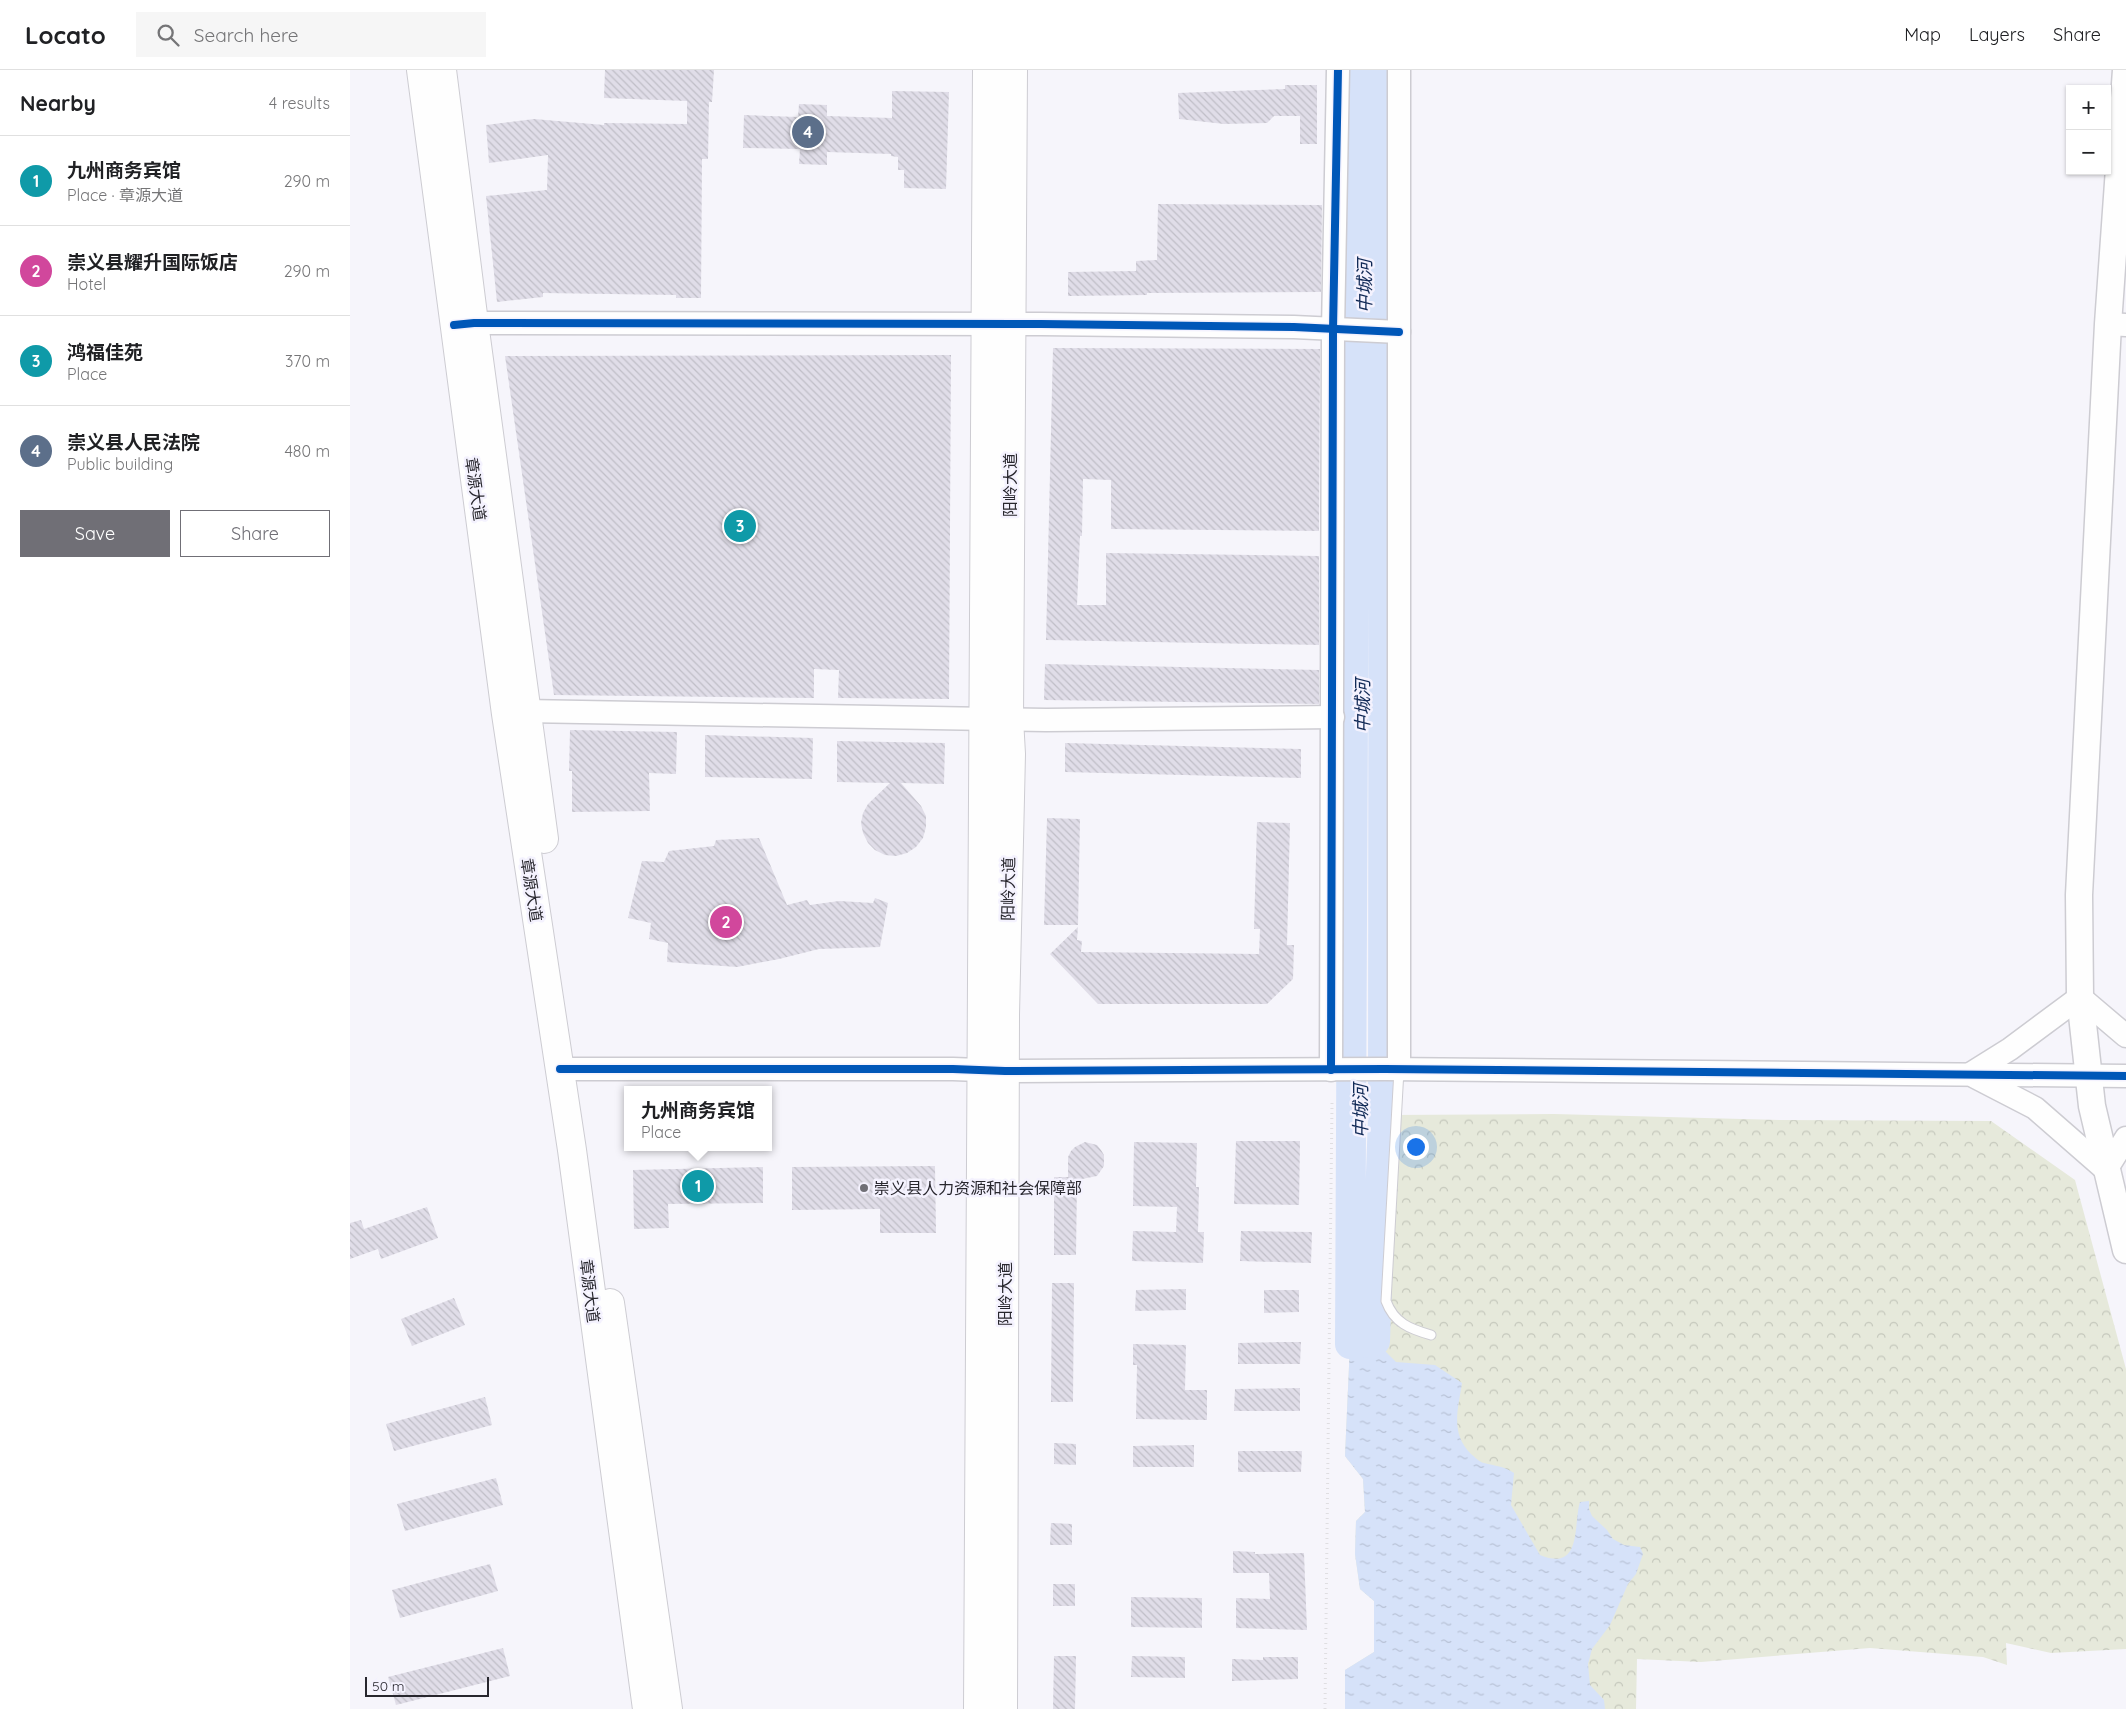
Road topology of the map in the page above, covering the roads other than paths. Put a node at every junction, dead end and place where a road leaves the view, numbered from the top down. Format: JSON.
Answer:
{"nodes":[{"id":1,"x":421,"y":70,"type":"edge"},
{"id":2,"x":442,"y":70,"type":"edge"},
{"id":3,"x":987,"y":70,"type":"edge"},
{"id":4,"x":1013,"y":70,"type":"edge"},
{"id":5,"x":1338,"y":70,"type":"edge"},
{"id":6,"x":1399,"y":70,"type":"edge"},
{"id":7,"x":2126,"y":70,"type":"edge"},
{"id":8,"x":998,"y":323,"type":"junction"},
{"id":9,"x":464,"y":324,"type":"junction"},
{"id":10,"x":2117,"y":325,"type":"edge"},
{"id":11,"x":1342,"y":331,"type":"junction"},
{"id":12,"x":1393,"y":332,"type":"junction"},
{"id":13,"x":516,"y":712,"type":"junction"},
{"id":14,"x":1333,"y":717,"type":"junction"},
{"id":15,"x":982,"y":719,"type":"junction"},
{"id":16,"x":1009,"y":719,"type":"junction"},
{"id":17,"x":2080,"y":997,"type":"junction"},
{"id":18,"x":2126,"y":1036,"type":"edge"},
{"id":19,"x":569,"y":1068,"type":"junction"},
{"id":20,"x":1392,"y":1069,"type":"junction"},
{"id":21,"x":1338,"y":1070,"type":"junction"},
{"id":22,"x":993,"y":1071,"type":"junction"},
{"id":23,"x":1970,"y":1074,"type":"junction"},
{"id":24,"x":2089,"y":1076,"type":"junction"},
{"id":25,"x":2126,"y":1076,"type":"edge"},
{"id":26,"x":2126,"y":1138,"type":"edge"},
{"id":27,"x":2106,"y":1170,"type":"junction"},
{"id":28,"x":2126,"y":1250,"type":"edge"},
{"id":29,"x":1431,"y":1335,"type":"dead end"},
{"id":30,"x":647,"y":1709,"type":"edge"},
{"id":31,"x":668,"y":1709,"type":"edge"},
{"id":32,"x":978,"y":1709,"type":"edge"},
{"id":33,"x":1003,"y":1709,"type":"edge"}],
"edges":[{"from":1,"to":9,"type":"main road","name":"章源大道"},
{"from":2,"to":9,"type":"main road","name":"章源大道"},
{"from":3,"to":8,"type":"main road","name":"阳岭大道"},
{"from":4,"to":8,"type":"main road","name":"阳岭大道"},
{"from":5,"to":11,"type":"street"},
{"from":6,"to":12,"type":"street"},
{"from":7,"to":10,"type":"main road"},
{"from":8,"to":9,"type":"street"},
{"from":8,"to":11,"type":"street"},
{"from":8,"to":15,"type":"main road","name":"阳岭大道"},
{"from":8,"to":16,"type":"main road","name":"阳岭大道"},
{"from":9,"to":13,"type":"main road","name":"章源大道"},
{"from":10,"to":17,"type":"main road"},
{"from":11,"to":12,"type":"street"},
{"from":11,"to":14,"type":"street"},
{"from":12,"to":20,"type":"street"},
{"from":13,"to":15,"type":"street"},
{"from":13,"to":19,"type":"main road","name":"章源大道"},
{"from":14,"to":16,"type":"street"},
{"from":14,"to":21,"type":"street"},
{"from":15,"to":16,"type":"street"},
{"from":15,"to":22,"type":"main road","name":"阳岭大道"},
{"from":16,"to":22,"type":"main road","name":"阳岭大道"},
{"from":17,"to":18,"type":"street"},
{"from":17,"to":23,"type":"street"},
{"from":17,"to":24,"type":"main road"},
{"from":19,"to":22,"type":"street"},
{"from":19,"to":30,"type":"main road","name":"章源大道"},
{"from":19,"to":31,"type":"main road","name":"章源大道"},
{"from":20,"to":21,"type":"street"},
{"from":20,"to":23,"type":"street"},
{"from":20,"to":29,"type":"lane"},
{"from":21,"to":22,"type":"street"},
{"from":22,"to":32,"type":"main road","name":"阳岭大道"},
{"from":22,"to":33,"type":"main road","name":"阳岭大道"},
{"from":23,"to":24,"type":"street"},
{"from":23,"to":27,"type":"street"},
{"from":24,"to":25,"type":"street"},
{"from":24,"to":27,"type":"main road"},
{"from":26,"to":27,"type":"street"},
{"from":27,"to":28,"type":"main road"}]}
